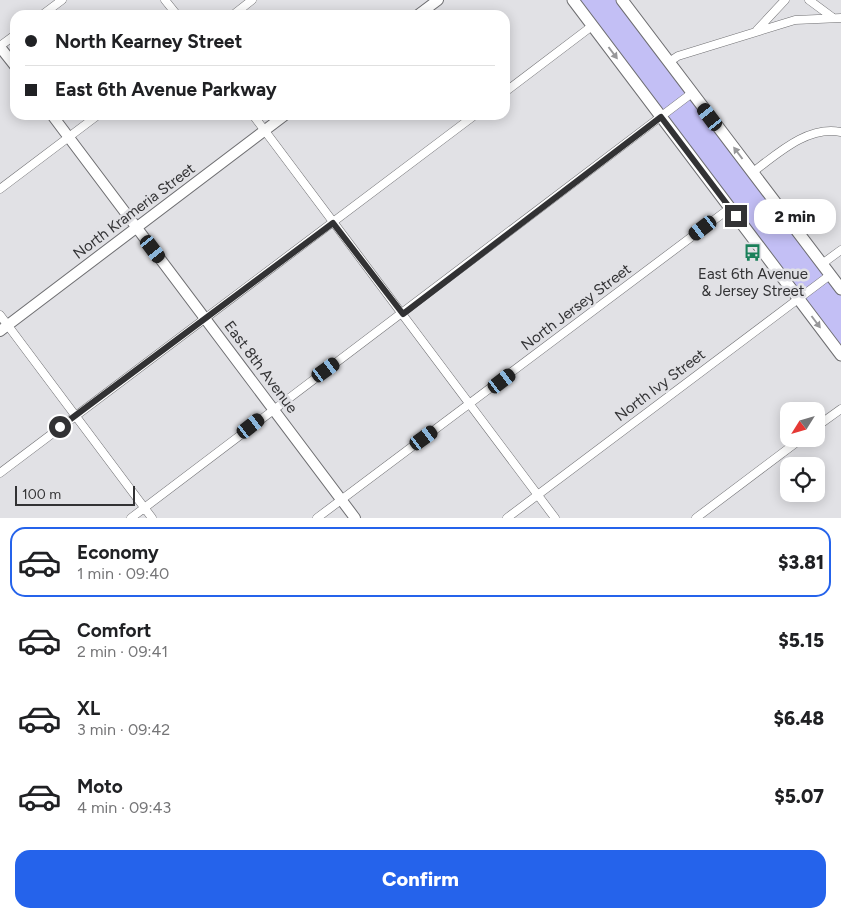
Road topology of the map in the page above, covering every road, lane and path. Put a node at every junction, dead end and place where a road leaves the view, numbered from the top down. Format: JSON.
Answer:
{"nodes":[{"id":1,"x":62,"y":0,"type":"edge"},
{"id":2,"x":252,"y":0,"type":"edge"},
{"id":3,"x":438,"y":0,"type":"edge"},
{"id":4,"x":573,"y":0,"type":"edge"},
{"id":5,"x":622,"y":0,"type":"edge"},
{"id":6,"x":784,"y":0,"type":"edge"},
{"id":7,"x":809,"y":0,"type":"edge"},
{"id":8,"x":49,"y":10,"type":"edge"},
{"id":9,"x":239,"y":10,"type":"edge"},
{"id":10,"x":425,"y":10,"type":"edge"},
{"id":11,"x":832,"y":17,"type":"junction"},
{"id":12,"x":841,"y":18,"type":"edge"},
{"id":13,"x":592,"y":26,"type":"junction"},
{"id":14,"x":756,"y":31,"type":"junction"},
{"id":15,"x":0,"y":46,"type":"edge"},
{"id":16,"x":10,"y":59,"type":"edge"},
{"id":17,"x":669,"y":62,"type":"junction"},
{"id":18,"x":510,"y":88,"type":"edge"},
{"id":19,"x":692,"y":93,"type":"junction"},
{"id":20,"x":661,"y":117,"type":"junction"},
{"id":21,"x":56,"y":120,"type":"edge"},
{"id":22,"x":91,"y":120,"type":"edge"},
{"id":23,"x":257,"y":120,"type":"edge"},
{"id":24,"x":278,"y":120,"type":"edge"},
{"id":25,"x":468,"y":120,"type":"edge"},
{"id":26,"x":265,"y":130,"type":"junction"},
{"id":27,"x":841,"y":132,"type":"edge"},
{"id":28,"x":68,"y":137,"type":"junction"},
{"id":29,"x":753,"y":172,"type":"junction"},
{"id":30,"x":0,"y":189,"type":"edge"},
{"id":31,"x":730,"y":208,"type":"junction"},
{"id":32,"x":333,"y":223,"type":"junction"},
{"id":33,"x":136,"y":228,"type":"junction"},
{"id":34,"x":841,"y":250,"type":"edge"},
{"id":35,"x":822,"y":264,"type":"junction"},
{"id":36,"x":830,"y":275,"type":"junction"},
{"id":37,"x":841,"y":290,"type":"edge"},
{"id":38,"x":798,"y":297,"type":"junction"},
{"id":39,"x":403,"y":314,"type":"junction"},
{"id":40,"x":0,"y":315,"type":"edge"},
{"id":41,"x":205,"y":318,"type":"junction"},
{"id":42,"x":4,"y":328,"type":"edge"},
{"id":43,"x":841,"y":355,"type":"edge"},
{"id":44,"x":471,"y":404,"type":"junction"},
{"id":45,"x":273,"y":409,"type":"junction"},
{"id":46,"x":841,"y":409,"type":"edge"},
{"id":47,"x":75,"y":416,"type":"junction"},
{"id":48,"x":825,"y":421,"type":"edge"},
{"id":49,"x":789,"y":448,"type":"edge"},
{"id":50,"x":0,"y":473,"type":"edge"},
{"id":51,"x":537,"y":495,"type":"junction"},
{"id":52,"x":342,"y":500,"type":"junction"},
{"id":53,"x":145,"y":508,"type":"junction"},
{"id":54,"x":131,"y":518,"type":"edge"},
{"id":55,"x":152,"y":518,"type":"edge"},
{"id":56,"x":317,"y":518,"type":"edge"},
{"id":57,"x":355,"y":518,"type":"edge"},
{"id":58,"x":507,"y":518,"type":"edge"},
{"id":59,"x":555,"y":518,"type":"edge"},
{"id":60,"x":696,"y":518,"type":"edge"}],
"edges":[{"from":1,"to":8,"type":"street"},
{"from":2,"to":9,"type":"street"},
{"from":3,"to":10,"type":"street"},
{"from":4,"to":13,"type":"main road"},
{"from":5,"to":17,"type":"main road"},
{"from":6,"to":14,"type":"street"},
{"from":7,"to":11,"type":"street"},
{"from":11,"to":12,"type":"street"},
{"from":11,"to":14,"type":"street"},
{"from":13,"to":18,"type":"street"},
{"from":13,"to":20,"type":"main road","one_way":true},
{"from":14,"to":17,"type":"street"},
{"from":15,"to":16,"type":"street"},
{"from":17,"to":19,"type":"main road"},
{"from":19,"to":20,"type":"street"},
{"from":29,"to":19,"type":"main road","one_way":true},
{"from":20,"to":31,"type":"main road"},
{"from":20,"to":39,"type":"street"},
{"from":21,"to":28,"type":"street","name":"East 8th Avenue"},
{"from":22,"to":28,"type":"street"},
{"from":23,"to":26,"type":"street"},
{"from":24,"to":26,"type":"street","name":"North Krameria Street"},
{"from":25,"to":32,"type":"street"},
{"from":26,"to":32,"type":"street"},
{"from":26,"to":33,"type":"street","name":"North Krameria Street"},
{"from":27,"to":29,"type":"street"},
{"from":28,"to":30,"type":"street"},
{"from":28,"to":33,"type":"street","name":"East 8th Avenue"},
{"from":29,"to":35,"type":"main road"},
{"from":31,"to":38,"type":"main road"},
{"from":31,"to":44,"type":"street","name":"North Jersey Street"},
{"from":32,"to":39,"type":"street"},
{"from":32,"to":41,"type":"street"},
{"from":33,"to":41,"type":"street","name":"East 8th Avenue"},
{"from":33,"to":42,"type":"street","name":"North Krameria Street"},
{"from":34,"to":35,"type":"street"},
{"from":35,"to":36,"type":"main road"},
{"from":36,"to":37,"type":"main road"},
{"from":36,"to":38,"type":"street","name":"North Ivy Street"},
{"from":38,"to":43,"type":"main road","one_way":true},
{"from":38,"to":51,"type":"street","name":"North Ivy Street"},
{"from":39,"to":44,"type":"street"},
{"from":39,"to":45,"type":"street"},
{"from":40,"to":42,"type":"street"},
{"from":41,"to":45,"type":"street","name":"East 8th Avenue"},
{"from":41,"to":47,"type":"street"},
{"from":42,"to":47,"type":"street"},
{"from":44,"to":51,"type":"street"},
{"from":44,"to":52,"type":"street","name":"North Jersey Street"},
{"from":45,"to":52,"type":"street","name":"East 8th Avenue"},
{"from":45,"to":53,"type":"street"},
{"from":46,"to":48,"type":"street"},
{"from":47,"to":50,"type":"street"},
{"from":47,"to":53,"type":"street"},
{"from":49,"to":60,"type":"street"},
{"from":51,"to":58,"type":"street","name":"North Ivy Street"},
{"from":51,"to":59,"type":"street"},
{"from":52,"to":56,"type":"street","name":"North Jersey Street"},
{"from":52,"to":57,"type":"street","name":"East 8th Avenue"},
{"from":53,"to":54,"type":"street"},
{"from":53,"to":55,"type":"street"}]}
